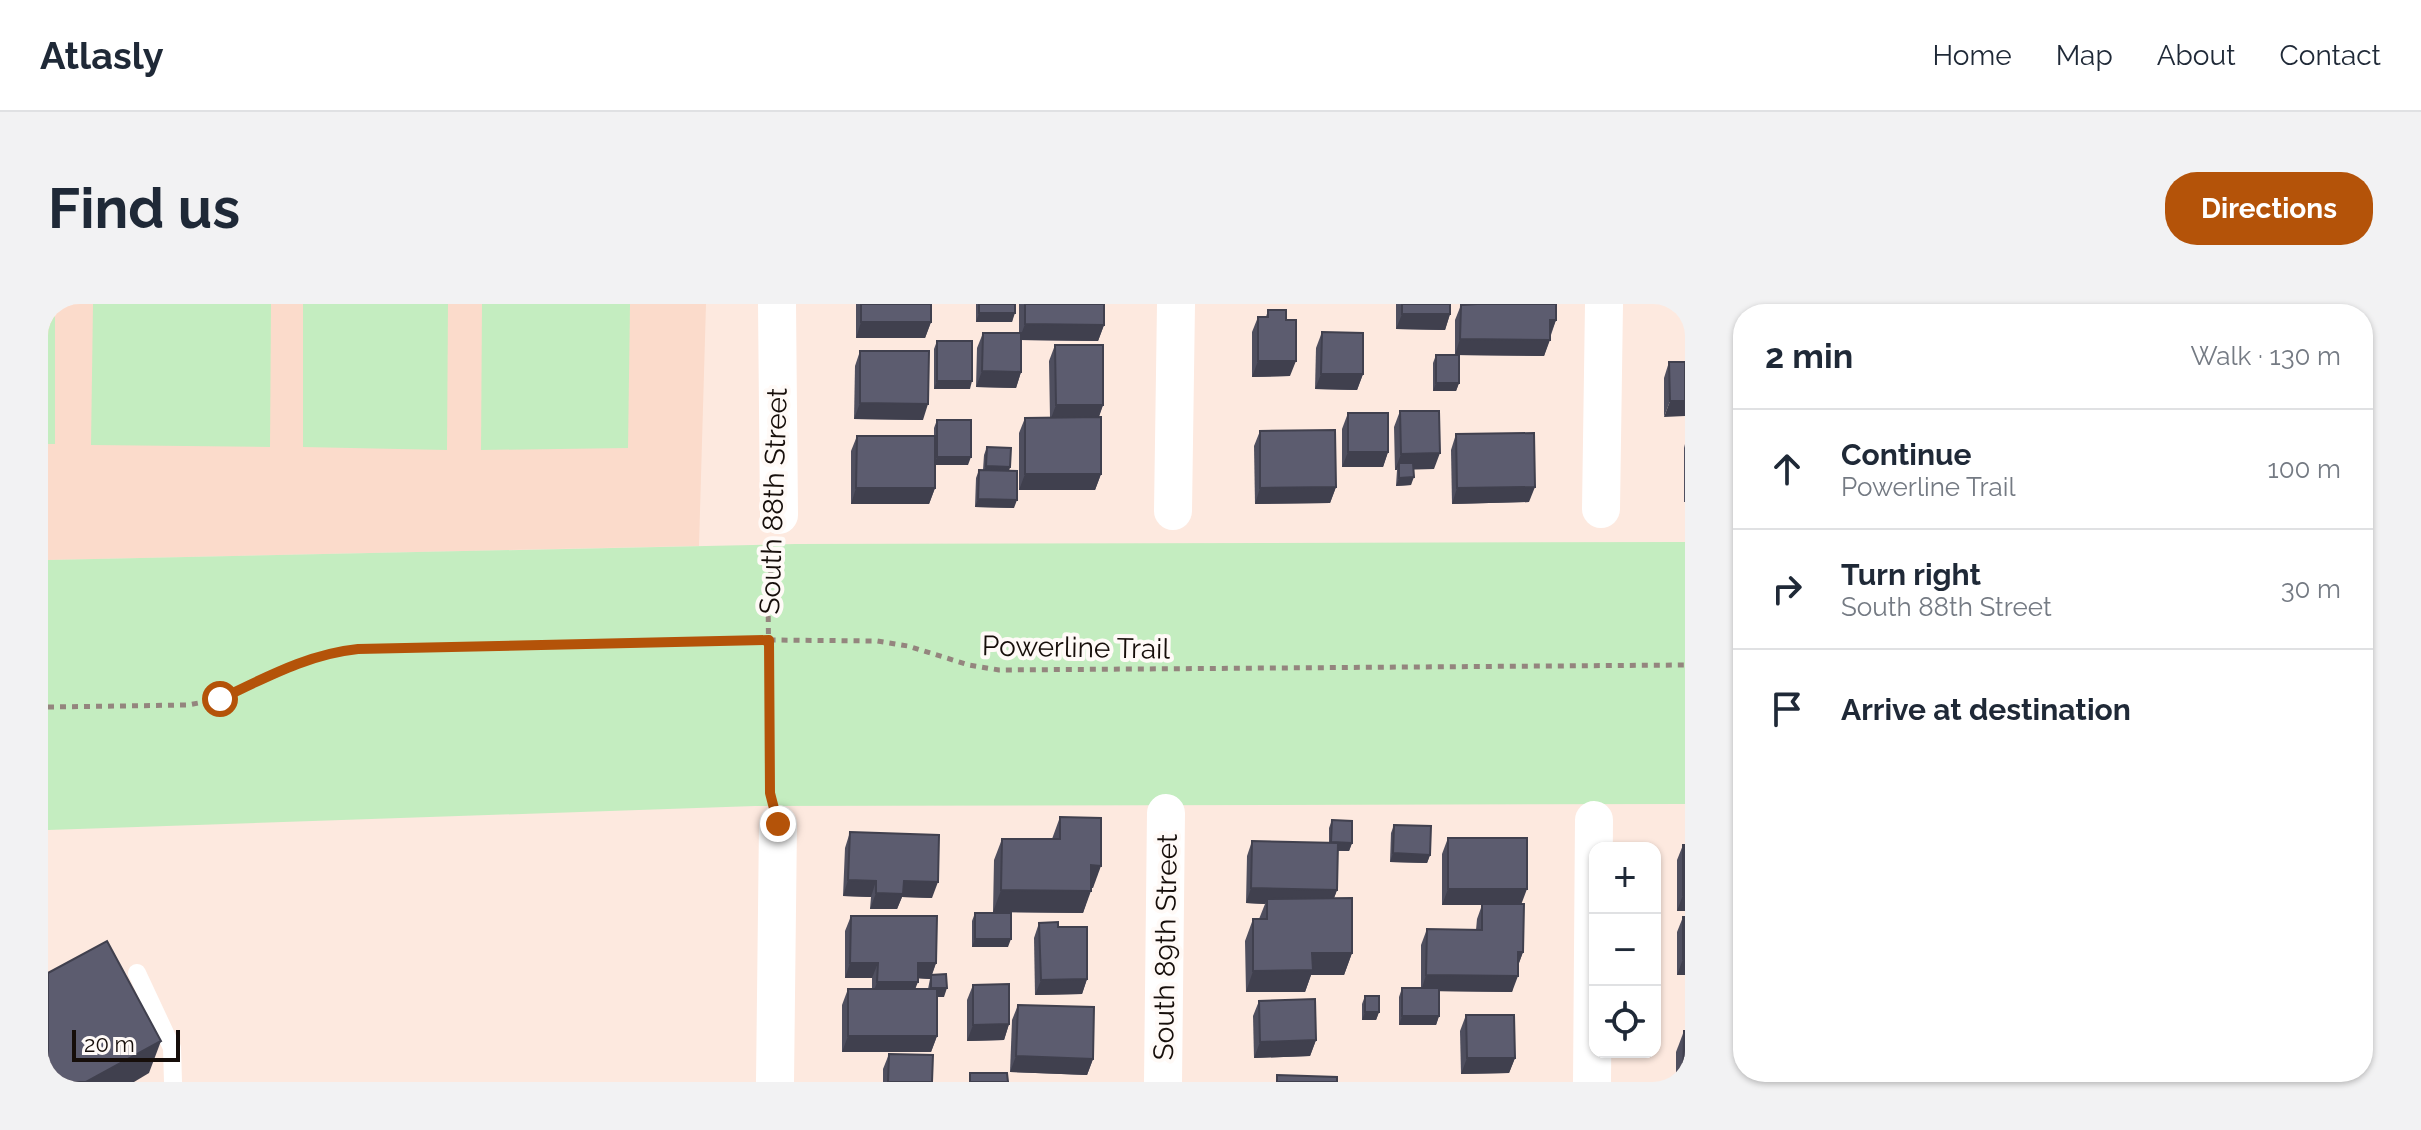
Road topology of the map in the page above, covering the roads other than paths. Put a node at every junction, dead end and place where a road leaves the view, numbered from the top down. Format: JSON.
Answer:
{"nodes":[{"id":1,"x":777,"y":304,"type":"edge"},
{"id":2,"x":1176,"y":304,"type":"edge"},
{"id":3,"x":1604,"y":304,"type":"edge"},
{"id":4,"x":1601,"y":509,"type":"dead end"},
{"id":5,"x":1173,"y":511,"type":"dead end"},
{"id":6,"x":779,"y":515,"type":"road end"},
{"id":7,"x":1166,"y":813,"type":"dead end"},
{"id":8,"x":1594,"y":820,"type":"dead end"},
{"id":9,"x":778,"y":824,"type":"road end"},
{"id":10,"x":137,"y":973,"type":"dead end"},
{"id":11,"x":173,"y":1082,"type":"edge"},
{"id":12,"x":775,"y":1082,"type":"edge"},
{"id":13,"x":1163,"y":1082,"type":"edge"},
{"id":14,"x":1592,"y":1082,"type":"edge"}],
"edges":[{"from":1,"to":6,"type":"street","name":"South 88th Street"},
{"from":2,"to":5,"type":"street"},
{"from":3,"to":4,"type":"street"},
{"from":7,"to":13,"type":"street","name":"South 89th Street"},
{"from":8,"to":14,"type":"street"},
{"from":9,"to":12,"type":"street"},
{"from":10,"to":11,"type":"lane"}]}
